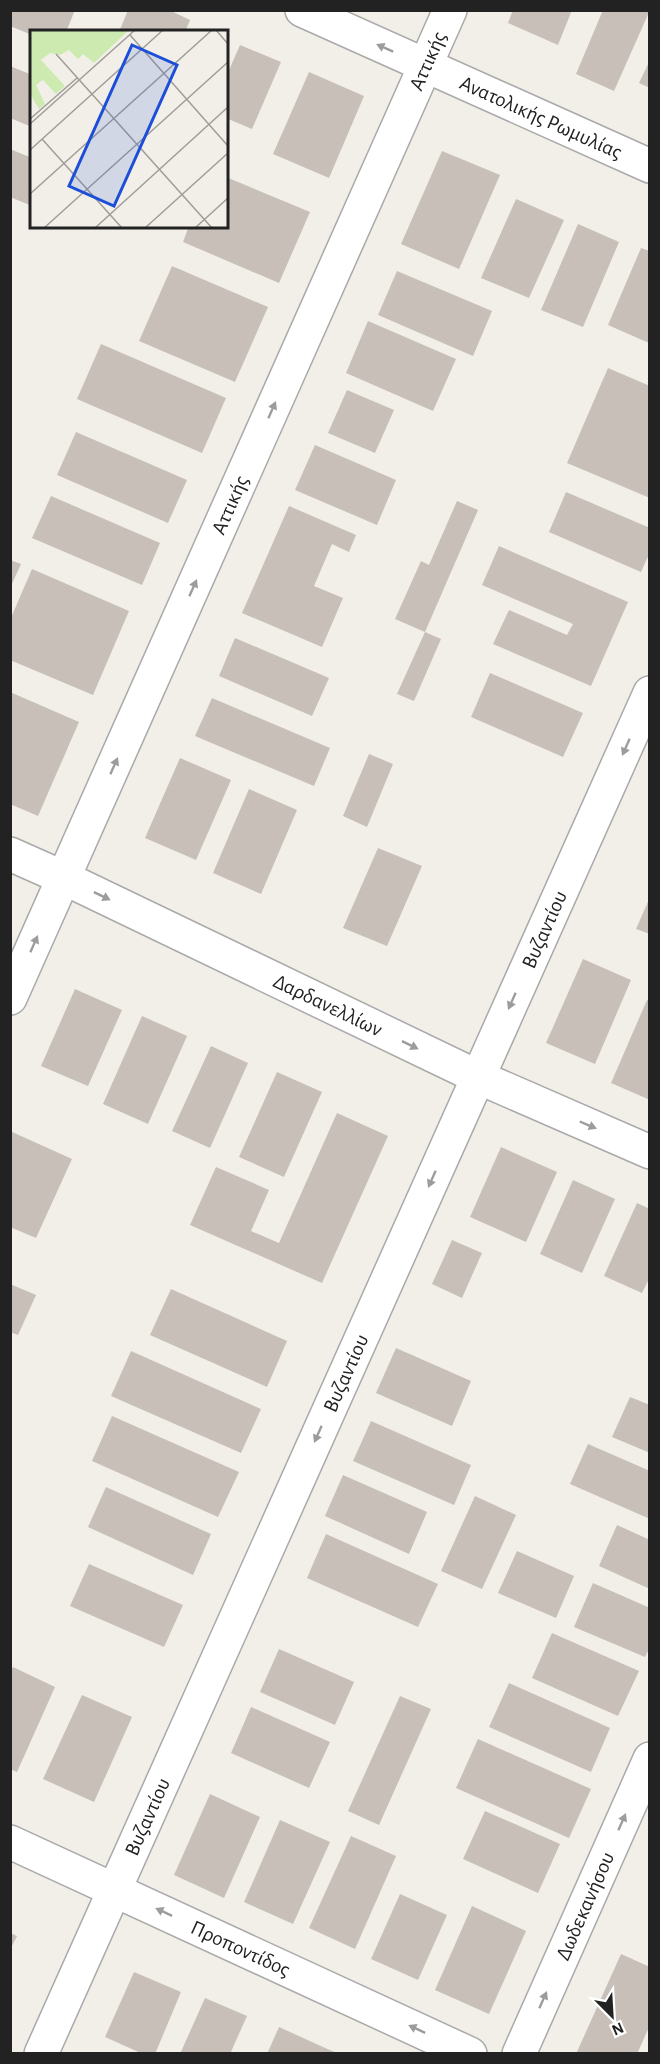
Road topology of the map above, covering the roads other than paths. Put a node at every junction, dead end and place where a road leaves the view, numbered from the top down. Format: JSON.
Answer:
{"nodes":[{"id":1,"x":302,"y":10,"type":"edge"},
{"id":2,"x":450,"y":10,"type":"edge"},
{"id":3,"x":425,"y":66,"type":"junction"},
{"id":4,"x":650,"y":166,"type":"edge"},
{"id":5,"x":650,"y":693,"type":"edge"},
{"id":6,"x":10,"y":854,"type":"edge"},
{"id":7,"x":64,"y":878,"type":"junction"},
{"id":8,"x":10,"y":998,"type":"edge"},
{"id":9,"x":478,"y":1077,"type":"junction"},
{"id":10,"x":650,"y":1152,"type":"edge"},
{"id":11,"x":650,"y":1760,"type":"edge"},
{"id":12,"x":10,"y":1842,"type":"edge"},
{"id":13,"x":114,"y":1890,"type":"junction"},
{"id":14,"x":41,"y":2054,"type":"edge"},
{"id":15,"x":470,"y":2054,"type":"edge"},
{"id":16,"x":519,"y":2054,"type":"edge"}],
"edges":[{"from":3,"to":1,"type":"street","name":"Ανατολικής Ρωμυλίας","one_way":true},
{"from":2,"to":3,"type":"street","name":"Αττικής"},
{"from":3,"to":4,"type":"street","name":"Ανατολικής Ρωμυλίας"},
{"from":7,"to":3,"type":"street","name":"Αττικής","one_way":true},
{"from":5,"to":9,"type":"street","name":"Βυζαντίου","one_way":true},
{"from":6,"to":7,"type":"street","name":"Δαρδανελλίων"},
{"from":8,"to":7,"type":"street","name":"Αττικής","one_way":true},
{"from":7,"to":9,"type":"street","name":"Δαρδανελλίων","one_way":true},
{"from":9,"to":10,"type":"street","name":"Δαρδανελλίων","one_way":true},
{"from":9,"to":13,"type":"street","name":"Βυζαντίου","one_way":true},
{"from":16,"to":11,"type":"street","name":"Δωδεκανήσου","one_way":true},
{"from":12,"to":13,"type":"street","name":"Προποντίδος"},
{"from":13,"to":14,"type":"street","name":"Βυζαντίου"},
{"from":15,"to":13,"type":"street","name":"Προποντίδος","one_way":true}]}
